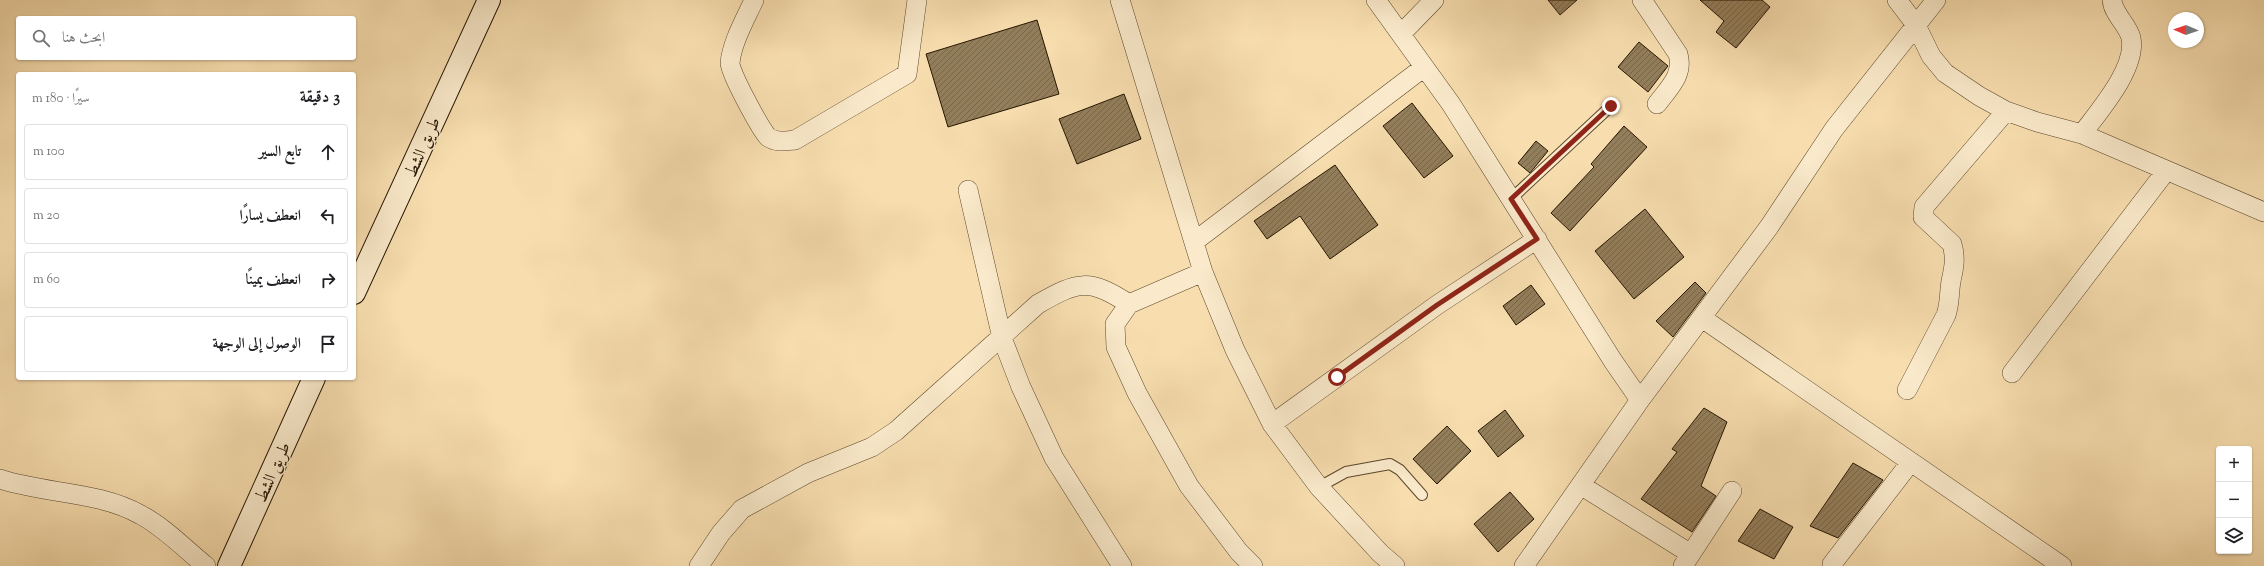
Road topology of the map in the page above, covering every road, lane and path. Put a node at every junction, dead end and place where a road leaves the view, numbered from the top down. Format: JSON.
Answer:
{"nodes":[{"id":1,"x":489,"y":0,"type":"edge"},
{"id":2,"x":754,"y":0,"type":"edge"},
{"id":3,"x":917,"y":0,"type":"edge"},
{"id":4,"x":1120,"y":0,"type":"edge"},
{"id":5,"x":1376,"y":0,"type":"edge"},
{"id":6,"x":1434,"y":0,"type":"edge"},
{"id":7,"x":1642,"y":0,"type":"edge"},
{"id":8,"x":1897,"y":0,"type":"edge"},
{"id":9,"x":1936,"y":0,"type":"edge"},
{"id":10,"x":2112,"y":0,"type":"edge"},
{"id":11,"x":1916,"y":25,"type":"junction"},
{"id":12,"x":1401,"y":34,"type":"junction"},
{"id":13,"x":1423,"y":68,"type":"junction"},
{"id":14,"x":1657,"y":104,"type":"dead end"},
{"id":15,"x":1611,"y":106,"type":"dead end"},
{"id":16,"x":2006,"y":111,"type":"junction"},
{"id":17,"x":2082,"y":134,"type":"junction"},
{"id":18,"x":2166,"y":171,"type":"junction"},
{"id":19,"x":968,"y":190,"type":"dead end"},
{"id":20,"x":1511,"y":199,"type":"junction"},
{"id":21,"x":2264,"y":212,"type":"edge"},
{"id":22,"x":1537,"y":239,"type":"junction"},
{"id":23,"x":1195,"y":241,"type":"junction"},
{"id":24,"x":1203,"y":272,"type":"junction"},
{"id":25,"x":356,"y":289,"type":"edge"},
{"id":26,"x":1129,"y":304,"type":"junction"},
{"id":27,"x":1702,"y":318,"type":"junction"},
{"id":28,"x":1002,"y":338,"type":"junction"},
{"id":29,"x":2012,"y":373,"type":"dead end"},
{"id":30,"x":313,"y":380,"type":"edge"},
{"id":31,"x":1907,"y":390,"type":"dead end"},
{"id":32,"x":1640,"y":400,"type":"junction"},
{"id":33,"x":1272,"y":424,"type":"junction"},
{"id":34,"x":1910,"y":463,"type":"junction"},
{"id":35,"x":0,"y":479,"type":"edge"},
{"id":36,"x":1582,"y":486,"type":"junction"},
{"id":37,"x":1319,"y":487,"type":"junction"},
{"id":38,"x":1732,"y":491,"type":"dead end"},
{"id":39,"x":1422,"y":494,"type":"dead end"},
{"id":40,"x":1687,"y":560,"type":"edge"},
{"id":41,"x":1832,"y":564,"type":"dead end"},
{"id":42,"x":206,"y":566,"type":"edge"},
{"id":43,"x":229,"y":566,"type":"edge"},
{"id":44,"x":699,"y":566,"type":"edge"},
{"id":45,"x":1122,"y":566,"type":"edge"},
{"id":46,"x":1253,"y":566,"type":"edge"},
{"id":47,"x":1395,"y":566,"type":"edge"},
{"id":48,"x":1524,"y":566,"type":"edge"},
{"id":49,"x":2062,"y":566,"type":"edge"}],
"edges":[{"from":1,"to":25,"type":"main road","name":"طريق الشط"},
{"from":2,"to":3,"type":"street"},
{"from":4,"to":23,"type":"street"},
{"from":5,"to":12,"type":"street"},
{"from":6,"to":12,"type":"street"},
{"from":7,"to":14,"type":"street"},
{"from":8,"to":11,"type":"street"},
{"from":9,"to":11,"type":"street"},
{"from":10,"to":17,"type":"street"},
{"from":11,"to":16,"type":"street"},
{"from":11,"to":27,"type":"street"},
{"from":12,"to":13,"type":"street"},
{"from":13,"to":20,"type":"street"},
{"from":13,"to":23,"type":"street"},
{"from":15,"to":20,"type":"lane"},
{"from":16,"to":17,"type":"street"},
{"from":16,"to":31,"type":"street"},
{"from":17,"to":18,"type":"street"},
{"from":18,"to":21,"type":"street"},
{"from":18,"to":29,"type":"street"},
{"from":19,"to":28,"type":"street"},
{"from":20,"to":22,"type":"street"},
{"from":22,"to":32,"type":"street"},
{"from":22,"to":33,"type":"street"},
{"from":23,"to":24,"type":"street"},
{"from":24,"to":26,"type":"street"},
{"from":24,"to":33,"type":"street"},
{"from":26,"to":28,"type":"street"},
{"from":26,"to":46,"type":"street"},
{"from":27,"to":32,"type":"street"},
{"from":27,"to":34,"type":"street"},
{"from":28,"to":44,"type":"street"},
{"from":28,"to":45,"type":"street"},
{"from":30,"to":43,"type":"main road","name":"طريق الشط"},
{"from":32,"to":36,"type":"street"},
{"from":33,"to":37,"type":"street"},
{"from":34,"to":41,"type":"street"},
{"from":34,"to":49,"type":"street"},
{"from":35,"to":42,"type":"street"},
{"from":36,"to":40,"type":"street"},
{"from":36,"to":48,"type":"street"},
{"from":37,"to":39,"type":"lane"},
{"from":37,"to":47,"type":"street"},
{"from":38,"to":40,"type":"street"}]}
